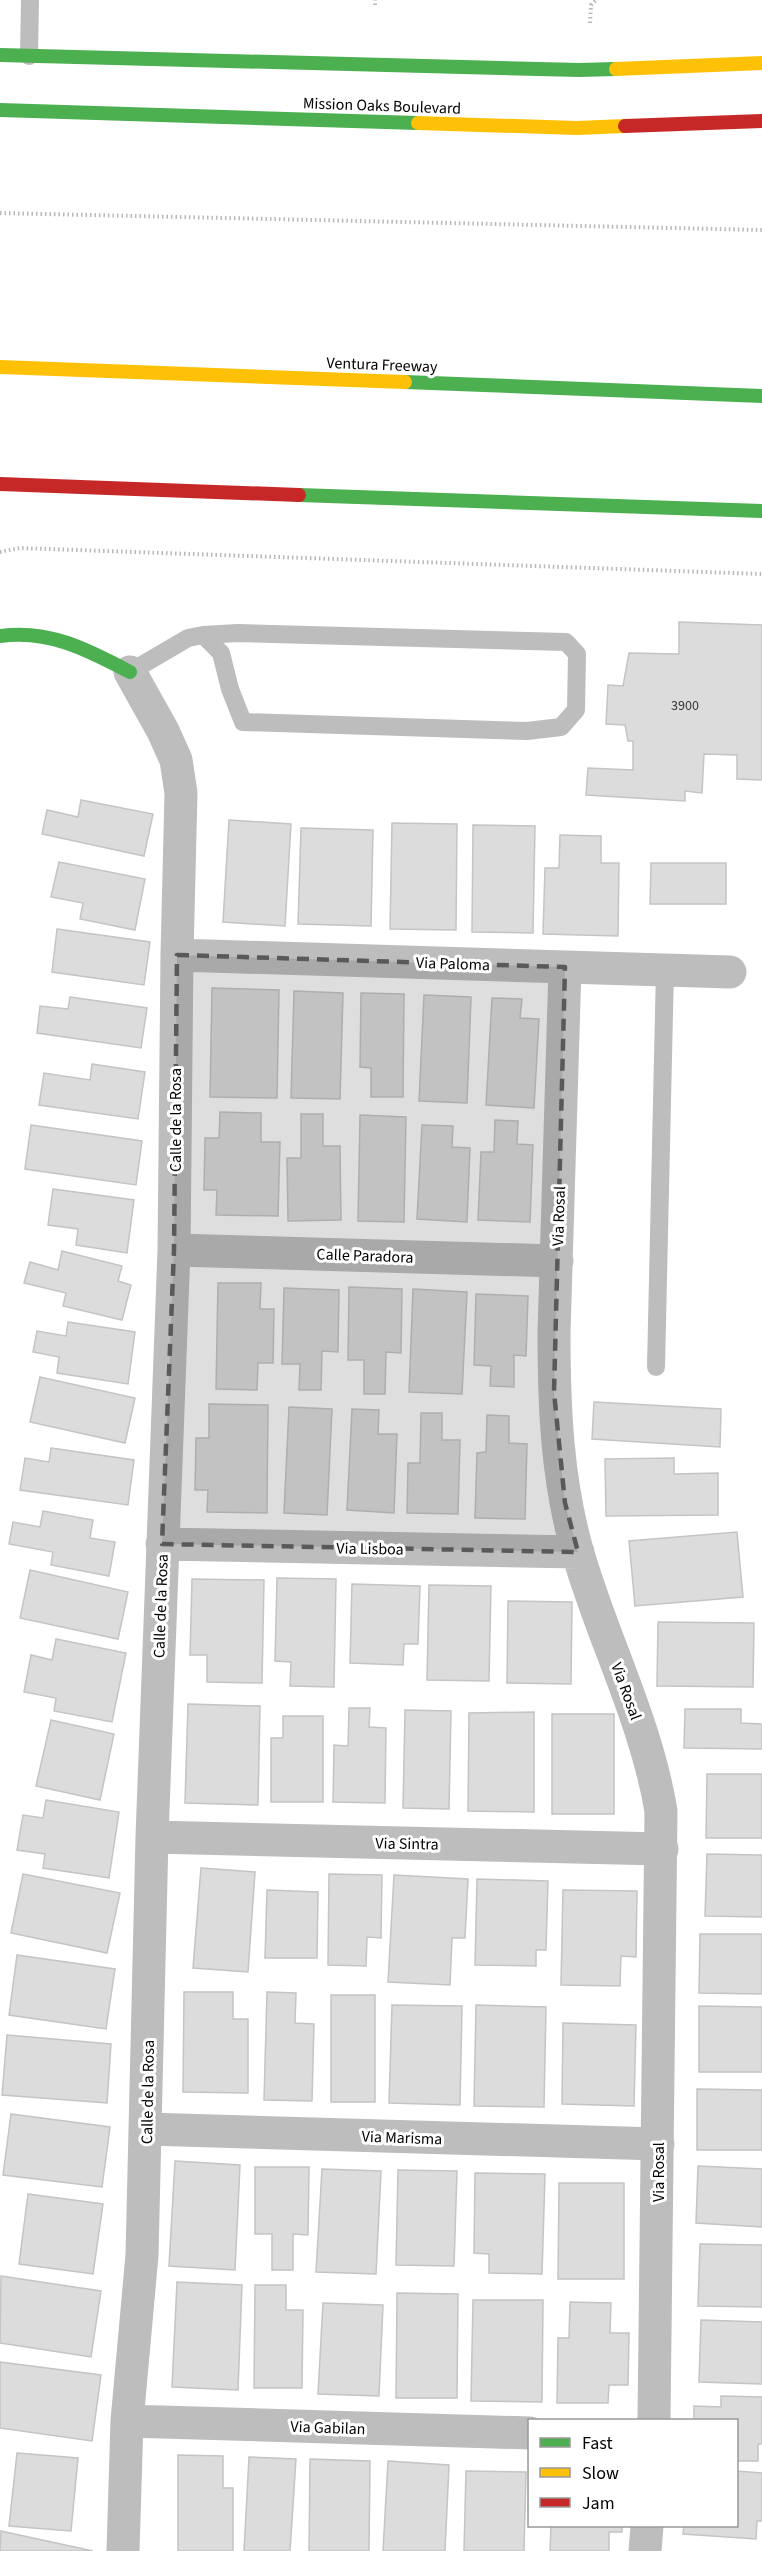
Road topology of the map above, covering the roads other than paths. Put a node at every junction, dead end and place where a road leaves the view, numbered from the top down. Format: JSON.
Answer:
{"nodes":[{"id":1,"x":30,"y":0,"type":"edge"},
{"id":2,"x":0,"y":55,"type":"edge"},
{"id":3,"x":29,"y":56,"type":"junction"},
{"id":4,"x":762,"y":63,"type":"edge"},
{"id":5,"x":15,"y":68,"type":"dead end"},
{"id":6,"x":0,"y":110,"type":"edge"},
{"id":7,"x":762,"y":121,"type":"edge"},
{"id":8,"x":0,"y":367,"type":"edge"},
{"id":9,"x":762,"y":396,"type":"edge"},
{"id":10,"x":0,"y":484,"type":"edge"},
{"id":11,"x":762,"y":511,"type":"edge"},
{"id":12,"x":203,"y":634,"type":"junction"},
{"id":13,"x":0,"y":636,"type":"edge"},
{"id":14,"x":130,"y":672,"type":"junction"},
{"id":15,"x":177,"y":955,"type":"junction"},
{"id":16,"x":565,"y":967,"type":"junction"},
{"id":17,"x":665,"y":969,"type":"junction"},
{"id":18,"x":730,"y":972,"type":"dead end"},
{"id":19,"x":174,"y":1250,"type":"junction"},
{"id":20,"x":557,"y":1261,"type":"junction"},
{"id":21,"x":656,"y":1367,"type":"dead end"},
{"id":22,"x":162,"y":1544,"type":"junction"},
{"id":23,"x":578,"y":1552,"type":"junction"},
{"id":24,"x":152,"y":1837,"type":"junction"},
{"id":25,"x":662,"y":1850,"type":"junction"},
{"id":26,"x":146,"y":2129,"type":"junction"},
{"id":27,"x":658,"y":2144,"type":"junction"},
{"id":28,"x":654,"y":2419,"type":"edge"},
{"id":29,"x":127,"y":2421,"type":"junction"},
{"id":30,"x":528,"y":2433,"type":"edge"},
{"id":31,"x":647,"y":2527,"type":"edge"},
{"id":32,"x":123,"y":2551,"type":"edge"},
{"id":33,"x":645,"y":2551,"type":"edge"}],
"edges":[{"from":1,"to":3,"type":"lane"},
{"from":2,"to":3,"type":"main road"},
{"from":3,"to":4,"type":"main road"},
{"from":3,"to":5,"type":"main road"},
{"from":6,"to":7,"type":"main road","name":"Mission Oaks Boulevard"},
{"from":8,"to":9,"type":"main road","name":"Ventura Freeway"},
{"from":10,"to":11,"type":"main road"},
{"from":12,"to":12,"type":"lane"},
{"from":12,"to":14,"type":"lane"},
{"from":13,"to":14,"type":"main road"},
{"from":14,"to":15,"type":"street","name":"Calle de la Rosa"},
{"from":15,"to":16,"type":"street","name":"Via Paloma"},
{"from":15,"to":19,"type":"street","name":"Calle de la Rosa"},
{"from":16,"to":17,"type":"street","name":"Via Paloma"},
{"from":16,"to":20,"type":"street","name":"Via Rosal"},
{"from":17,"to":18,"type":"street","name":"Via Paloma"},
{"from":17,"to":21,"type":"lane"},
{"from":19,"to":20,"type":"street","name":"Calle Paradora"},
{"from":19,"to":22,"type":"street","name":"Calle de la Rosa"},
{"from":20,"to":23,"type":"street","name":"Via Rosal"},
{"from":22,"to":23,"type":"street","name":"Via Lisboa"},
{"from":22,"to":24,"type":"street","name":"Calle de la Rosa"},
{"from":23,"to":25,"type":"street","name":"Via Rosal"},
{"from":24,"to":25,"type":"street","name":"Via Sintra"},
{"from":24,"to":26,"type":"street","name":"Calle de la Rosa"},
{"from":25,"to":27,"type":"street","name":"Via Rosal"},
{"from":26,"to":27,"type":"street","name":"Via Marisma"},
{"from":26,"to":29,"type":"street","name":"Calle de la Rosa"},
{"from":27,"to":28,"type":"street","name":"Via Rosal"},
{"from":29,"to":30,"type":"street","name":"Via Gabilan"},
{"from":29,"to":32,"type":"street","name":"Calle de la Rosa"},
{"from":31,"to":33,"type":"street"}]}
